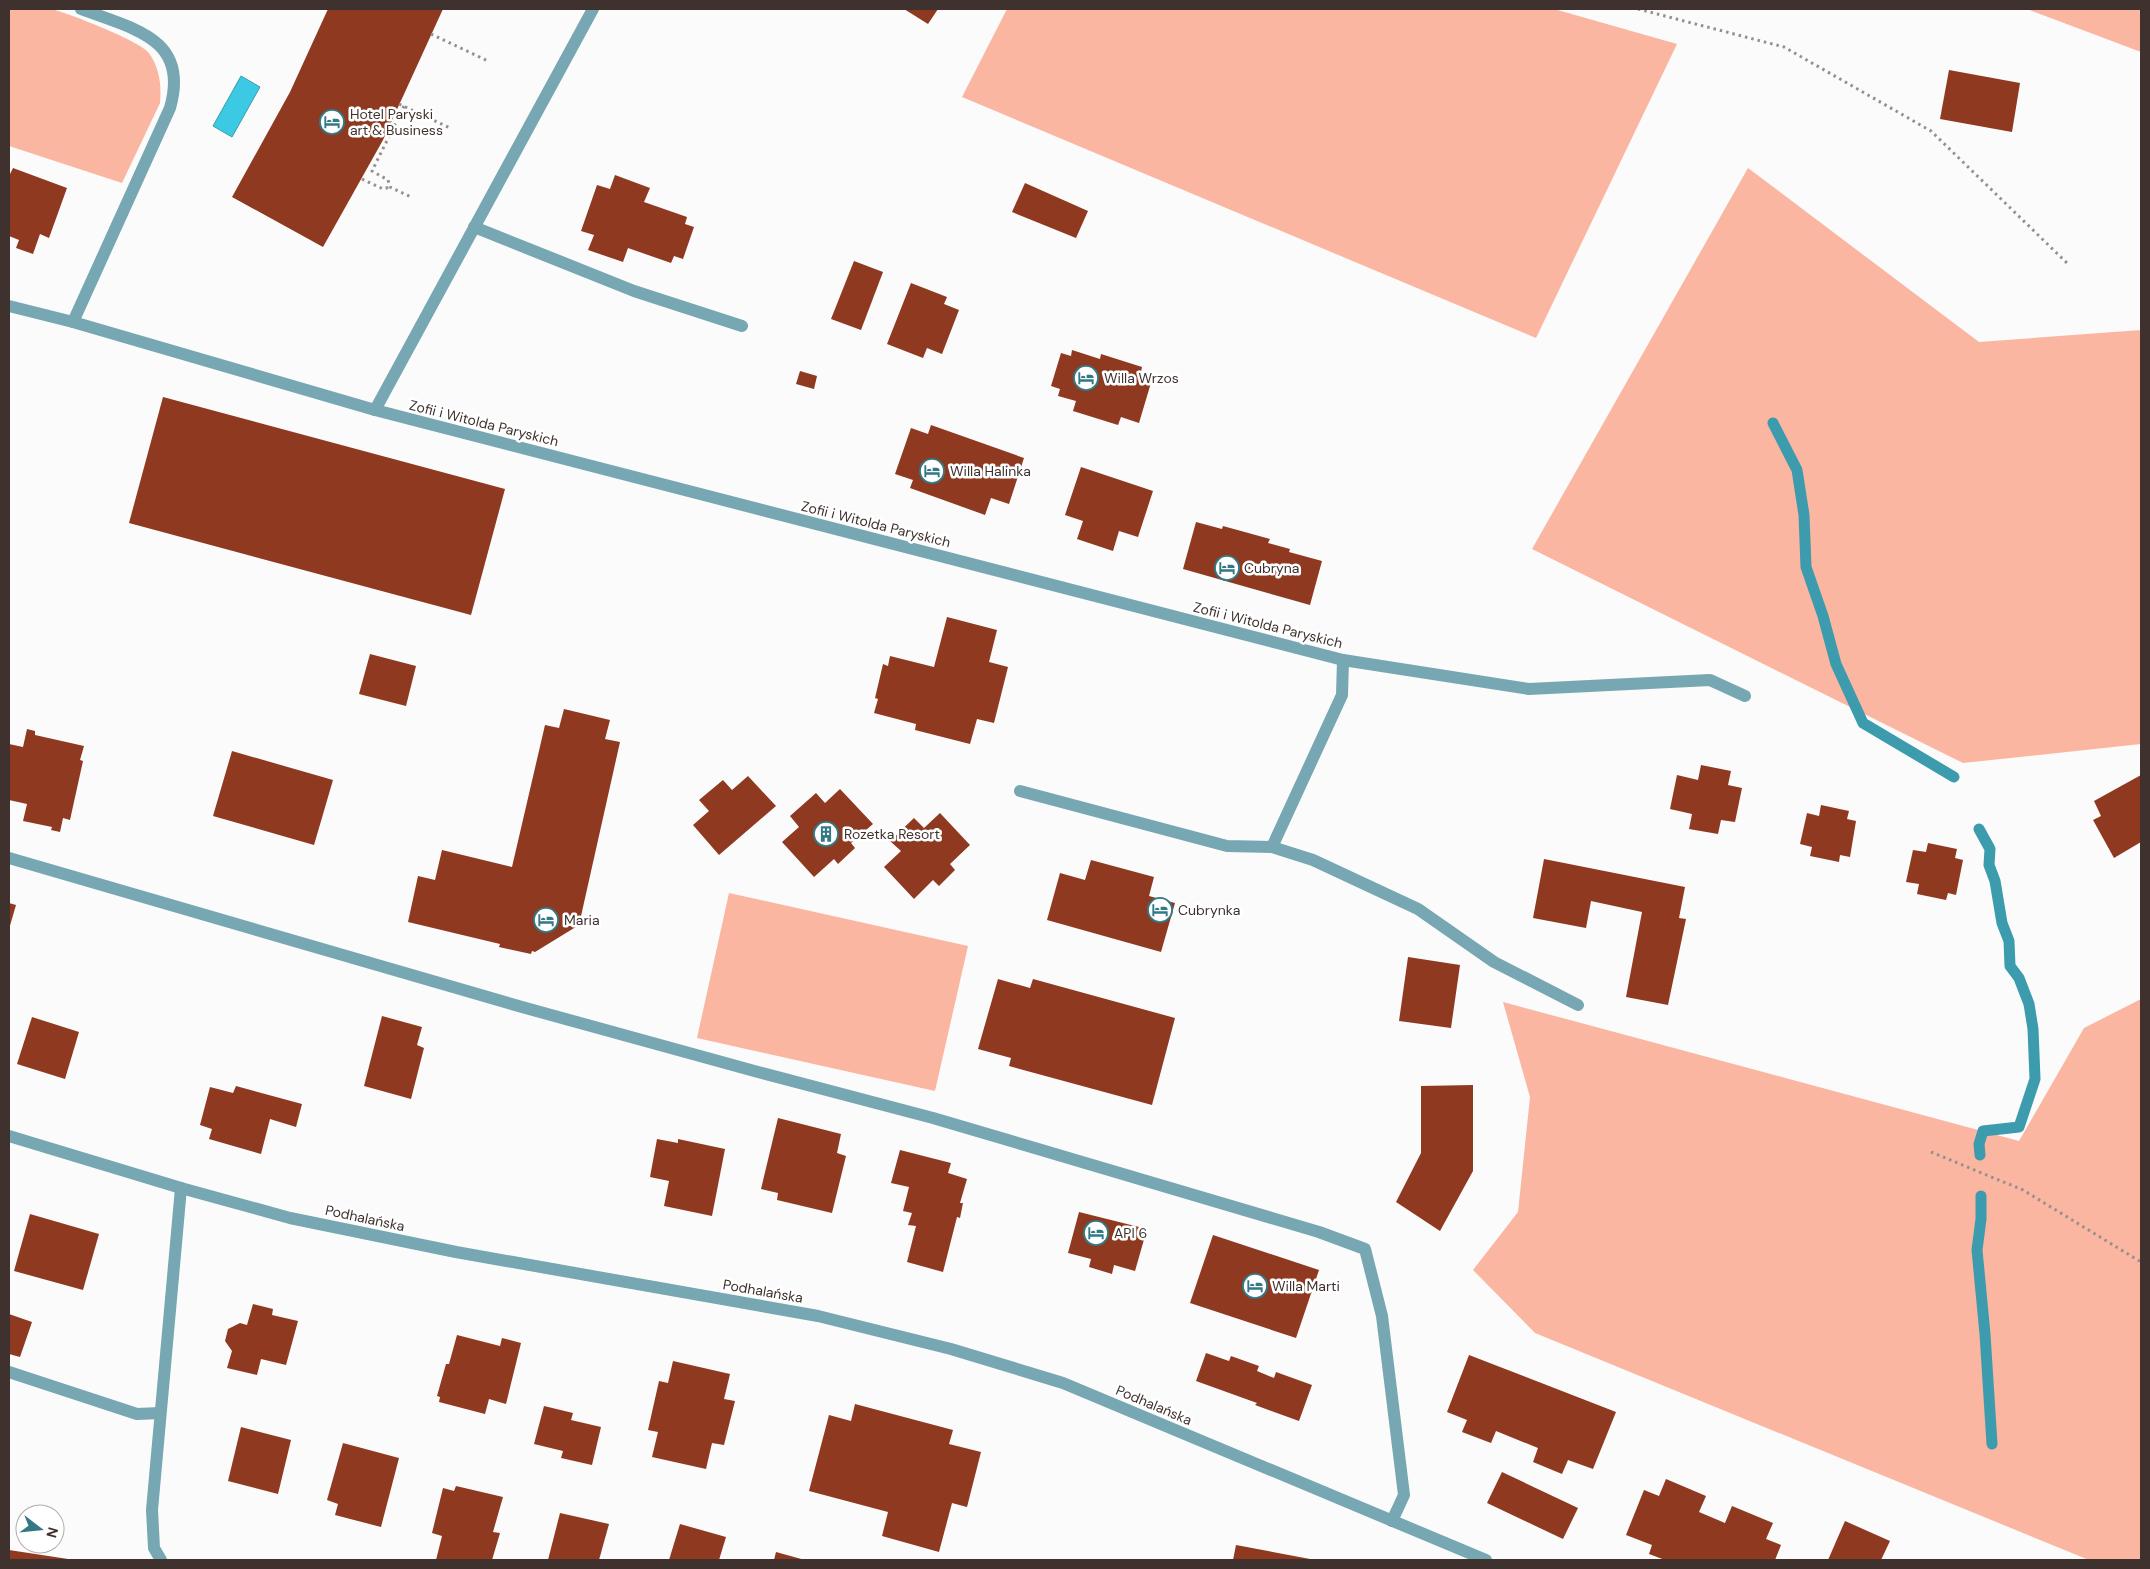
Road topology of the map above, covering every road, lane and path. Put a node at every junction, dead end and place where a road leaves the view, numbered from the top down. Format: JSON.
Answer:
{"nodes":[{"id":1,"x":81,"y":9,"type":"edge"},
{"id":2,"x":592,"y":9,"type":"edge"},
{"id":3,"x":1638,"y":9,"type":"edge"},
{"id":4,"x":432,"y":34,"type":"dead end"},
{"id":5,"x":488,"y":61,"type":"dead end"},
{"id":6,"x":399,"y":104,"type":"dead end"},
{"id":7,"x":404,"y":106,"type":"junction"},
{"id":8,"x":450,"y":128,"type":"dead end"},
{"id":9,"x":362,"y":179,"type":"dead end"},
{"id":10,"x":390,"y":187,"type":"junction"},
{"id":11,"x":411,"y":197,"type":"dead end"},
{"id":12,"x":474,"y":227,"type":"junction"},
{"id":13,"x":2068,"y":264,"type":"dead end"},
{"id":14,"x":9,"y":306,"type":"edge"},
{"id":15,"x":73,"y":322,"type":"junction"},
{"id":16,"x":742,"y":326,"type":"dead end"},
{"id":17,"x":375,"y":410,"type":"junction"},
{"id":18,"x":1343,"y":660,"type":"junction"},
{"id":19,"x":1746,"y":696,"type":"dead end"},
{"id":20,"x":1020,"y":791,"type":"dead end"},
{"id":21,"x":1272,"y":847,"type":"junction"},
{"id":22,"x":9,"y":858,"type":"edge"},
{"id":23,"x":1578,"y":1005,"type":"dead end"},
{"id":24,"x":9,"y":1136,"type":"edge"},
{"id":25,"x":1931,"y":1152,"type":"dead end"},
{"id":26,"x":182,"y":1188,"type":"junction"},
{"id":27,"x":2141,"y":1262,"type":"edge"},
{"id":28,"x":9,"y":1372,"type":"edge"},
{"id":29,"x":160,"y":1413,"type":"junction"},
{"id":30,"x":1392,"y":1521,"type":"junction"},
{"id":31,"x":160,"y":1560,"type":"edge"},
{"id":32,"x":1486,"y":1560,"type":"edge"}],
"edges":[{"from":1,"to":15,"type":"street"},
{"from":2,"to":12,"type":"street"},
{"from":3,"to":13,"type":"path"},
{"from":4,"to":5,"type":"path"},
{"from":6,"to":7,"type":"path"},
{"from":7,"to":8,"type":"path"},
{"from":7,"to":10,"type":"path"},
{"from":9,"to":10,"type":"path"},
{"from":10,"to":11,"type":"path"},
{"from":12,"to":16,"type":"street"},
{"from":12,"to":17,"type":"street"},
{"from":14,"to":15,"type":"street","name":"Zofii i Witolda Paryskich"},
{"from":15,"to":17,"type":"street","name":"Zofii i Witolda Paryskich"},
{"from":17,"to":18,"type":"street","name":"Zofii i Witolda Paryskich"},
{"from":18,"to":19,"type":"street","name":"Zofii i Witolda Paryskich"},
{"from":18,"to":21,"type":"street"},
{"from":20,"to":21,"type":"street"},
{"from":21,"to":23,"type":"street"},
{"from":22,"to":30,"type":"street"},
{"from":24,"to":26,"type":"street","name":"Podhalańska"},
{"from":25,"to":27,"type":"path"},
{"from":26,"to":29,"type":"street"},
{"from":26,"to":30,"type":"street","name":"Podhalańska"},
{"from":28,"to":29,"type":"street"},
{"from":29,"to":31,"type":"street"},
{"from":30,"to":32,"type":"street","name":"Podhalańska"}]}
